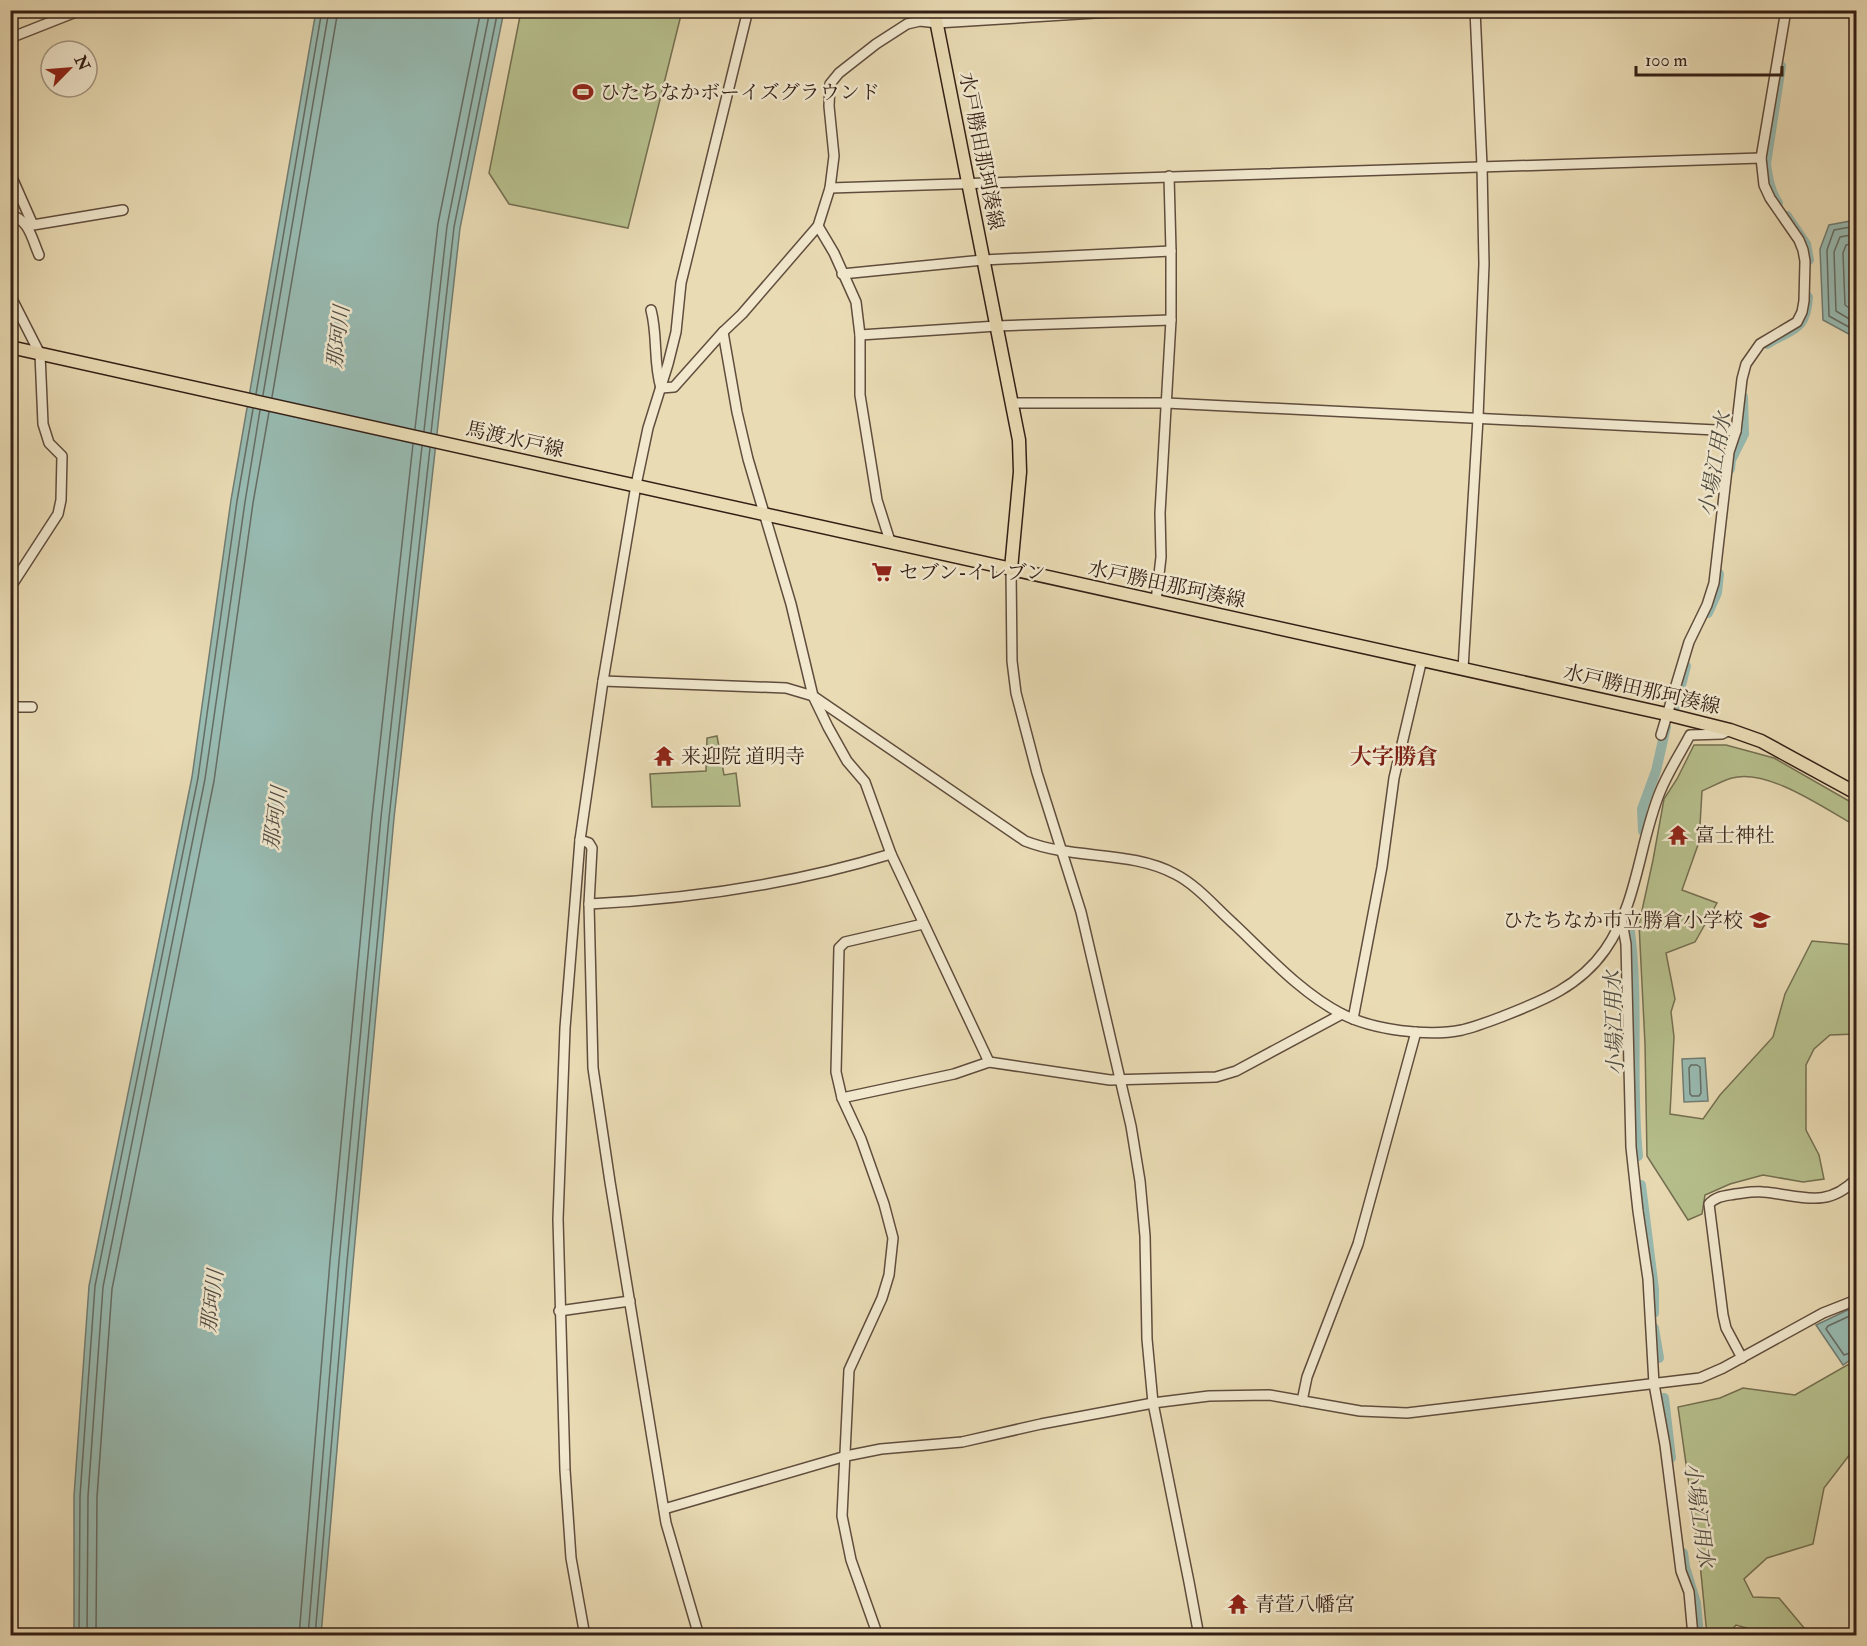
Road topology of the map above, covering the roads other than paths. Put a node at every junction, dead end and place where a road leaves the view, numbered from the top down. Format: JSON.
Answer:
{"nodes":[{"id":1,"x":81,"y":10,"type":"edge"},
{"id":2,"x":748,"y":10,"type":"edge"},
{"id":3,"x":1173,"y":10,"type":"edge"},
{"id":4,"x":1475,"y":10,"type":"edge"},
{"id":5,"x":1786,"y":10,"type":"edge"},
{"id":6,"x":935,"y":17,"type":"edge"},
{"id":7,"x":10,"y":38,"type":"edge"},
{"id":8,"x":1761,"y":158,"type":"junction"},
{"id":9,"x":1482,"y":166,"type":"junction"},
{"id":10,"x":10,"y":173,"type":"edge"},
{"id":11,"x":1169,"y":176,"type":"junction"},
{"id":12,"x":968,"y":182,"type":"junction"},
{"id":13,"x":830,"y":188,"type":"junction"},
{"id":14,"x":123,"y":210,"type":"dead end"},
{"id":15,"x":10,"y":215,"type":"edge"},
{"id":16,"x":818,"y":226,"type":"junction"},
{"id":17,"x":1171,"y":251,"type":"junction"},
{"id":18,"x":39,"y":255,"type":"dead end"},
{"id":19,"x":983,"y":260,"type":"junction"},
{"id":20,"x":842,"y":274,"type":"junction"},
{"id":21,"x":10,"y":295,"type":"edge"},
{"id":22,"x":651,"y":310,"type":"dead end"},
{"id":23,"x":1171,"y":320,"type":"junction"},
{"id":24,"x":997,"y":326,"type":"junction"},
{"id":25,"x":723,"y":332,"type":"junction"},
{"id":26,"x":860,"y":335,"type":"junction"},
{"id":27,"x":10,"y":347,"type":"edge"},
{"id":28,"x":40,"y":354,"type":"junction"},
{"id":29,"x":661,"y":388,"type":"junction"},
{"id":30,"x":1013,"y":403,"type":"junction"},
{"id":31,"x":1166,"y":403,"type":"junction"},
{"id":32,"x":1478,"y":418,"type":"junction"},
{"id":33,"x":1736,"y":431,"type":"junction"},
{"id":34,"x":636,"y":485,"type":"junction"},
{"id":35,"x":764,"y":514,"type":"junction"},
{"id":36,"x":890,"y":541,"type":"junction"},
{"id":37,"x":1011,"y":569,"type":"junction"},
{"id":38,"x":11,"y":585,"type":"edge"},
{"id":39,"x":1155,"y":601,"type":"junction"},
{"id":40,"x":1422,"y":659,"type":"junction"},
{"id":41,"x":1463,"y":669,"type":"junction"},
{"id":42,"x":603,"y":681,"type":"junction"},
{"id":43,"x":813,"y":696,"type":"junction"},
{"id":44,"x":10,"y":706,"type":"edge"},
{"id":45,"x":32,"y":706,"type":"dead end"},
{"id":46,"x":1666,"y":714,"type":"junction"},
{"id":47,"x":1730,"y":730,"type":"junction"},
{"id":48,"x":1661,"y":735,"type":"dead end"},
{"id":49,"x":1857,"y":793,"type":"edge"},
{"id":50,"x":580,"y":840,"type":"junction"},
{"id":51,"x":1062,"y":851,"type":"junction"},
{"id":52,"x":891,"y":854,"type":"junction"},
{"id":53,"x":589,"y":904,"type":"junction"},
{"id":54,"x":1622,"y":922,"type":"junction"},
{"id":55,"x":923,"y":924,"type":"junction"},
{"id":56,"x":1341,"y":1014,"type":"junction"},
{"id":57,"x":1353,"y":1019,"type":"junction"},
{"id":58,"x":1416,"y":1032,"type":"junction"},
{"id":59,"x":989,"y":1062,"type":"junction"},
{"id":60,"x":1121,"y":1079,"type":"junction"},
{"id":61,"x":843,"y":1098,"type":"junction"},
{"id":62,"x":1857,"y":1179,"type":"edge"},
{"id":63,"x":630,"y":1300,"type":"junction"},
{"id":64,"x":1857,"y":1300,"type":"edge"},
{"id":65,"x":559,"y":1311,"type":"junction"},
{"id":66,"x":1742,"y":1358,"type":"junction"},
{"id":67,"x":1654,"y":1384,"type":"junction"},
{"id":68,"x":1302,"y":1401,"type":"junction"},
{"id":69,"x":1153,"y":1403,"type":"junction"},
{"id":70,"x":846,"y":1456,"type":"junction"},
{"id":71,"x":664,"y":1509,"type":"junction"},
{"id":72,"x":585,"y":1635,"type":"edge"},
{"id":73,"x":699,"y":1635,"type":"edge"},
{"id":74,"x":878,"y":1635,"type":"edge"},
{"id":75,"x":1198,"y":1635,"type":"edge"},
{"id":76,"x":1693,"y":1635,"type":"edge"}],
"edges":[{"from":1,"to":7,"type":"street"},
{"from":2,"to":29,"type":"street"},
{"from":3,"to":6,"type":"street"},
{"from":4,"to":9,"type":"street"},
{"from":5,"to":8,"type":"street"},
{"from":6,"to":12,"type":"main road","name":"水戸勝田那珂湊線"},
{"from":6,"to":13,"type":"street"},
{"from":8,"to":9,"type":"street"},
{"from":8,"to":33,"type":"street"},
{"from":9,"to":11,"type":"street"},
{"from":9,"to":32,"type":"street"},
{"from":10,"to":14,"type":"street"},
{"from":11,"to":12,"type":"street"},
{"from":11,"to":17,"type":"street"},
{"from":12,"to":13,"type":"street"},
{"from":12,"to":19,"type":"main road","name":"水戸勝田那珂湊線"},
{"from":13,"to":16,"type":"street"},
{"from":15,"to":18,"type":"street"},
{"from":16,"to":20,"type":"street"},
{"from":16,"to":25,"type":"street"},
{"from":17,"to":19,"type":"street"},
{"from":17,"to":23,"type":"street"},
{"from":19,"to":20,"type":"street"},
{"from":19,"to":24,"type":"main road","name":"水戸勝田那珂湊線"},
{"from":20,"to":26,"type":"street"},
{"from":21,"to":28,"type":"street"},
{"from":22,"to":29,"type":"street"},
{"from":23,"to":24,"type":"street"},
{"from":23,"to":31,"type":"street"},
{"from":24,"to":26,"type":"street"},
{"from":24,"to":30,"type":"main road","name":"水戸勝田那珂湊線"},
{"from":25,"to":29,"type":"street"},
{"from":25,"to":35,"type":"street"},
{"from":26,"to":36,"type":"street"},
{"from":27,"to":28,"type":"main road","name":"馬渡水戸線"},
{"from":28,"to":34,"type":"main road","name":"馬渡水戸線"},
{"from":28,"to":38,"type":"street"},
{"from":29,"to":34,"type":"street"},
{"from":30,"to":31,"type":"street"},
{"from":30,"to":37,"type":"main road","name":"水戸勝田那珂湊線"},
{"from":31,"to":32,"type":"street"},
{"from":31,"to":39,"type":"street"},
{"from":32,"to":33,"type":"street"},
{"from":32,"to":41,"type":"street"},
{"from":33,"to":46,"type":"street"},
{"from":34,"to":35,"type":"main road","name":"馬渡水戸線"},
{"from":34,"to":42,"type":"street"},
{"from":35,"to":36,"type":"main road","name":"馬渡水戸線"},
{"from":35,"to":43,"type":"street"},
{"from":36,"to":37,"type":"main road","name":"馬渡水戸線"},
{"from":37,"to":39,"type":"main road","name":"水戸勝田那珂湊線"},
{"from":37,"to":51,"type":"street"},
{"from":39,"to":40,"type":"main road","name":"水戸勝田那珂湊線"},
{"from":40,"to":41,"type":"main road","name":"水戸勝田那珂湊線"},
{"from":40,"to":57,"type":"street"},
{"from":41,"to":46,"type":"main road","name":"水戸勝田那珂湊線"},
{"from":42,"to":43,"type":"street"},
{"from":42,"to":50,"type":"street"},
{"from":43,"to":51,"type":"street"},
{"from":43,"to":52,"type":"street"},
{"from":44,"to":45,"type":"street"},
{"from":46,"to":47,"type":"main road","name":"水戸勝田那珂湊線"},
{"from":46,"to":48,"type":"street"},
{"from":47,"to":49,"type":"main road","name":"水戸勝田那珂湊線"},
{"from":47,"to":54,"type":"street"},
{"from":50,"to":53,"type":"street"},
{"from":50,"to":65,"type":"street"},
{"from":51,"to":56,"type":"street"},
{"from":51,"to":60,"type":"street"},
{"from":52,"to":53,"type":"street"},
{"from":52,"to":55,"type":"street"},
{"from":53,"to":63,"type":"street"},
{"from":54,"to":58,"type":"street"},
{"from":54,"to":67,"type":"street"},
{"from":55,"to":59,"type":"street"},
{"from":55,"to":61,"type":"street"},
{"from":56,"to":57,"type":"street"},
{"from":56,"to":60,"type":"street"},
{"from":57,"to":58,"type":"street"},
{"from":58,"to":68,"type":"street"},
{"from":59,"to":60,"type":"street"},
{"from":59,"to":61,"type":"street"},
{"from":60,"to":69,"type":"street"},
{"from":61,"to":70,"type":"street"},
{"from":62,"to":66,"type":"street"},
{"from":63,"to":65,"type":"street"},
{"from":63,"to":71,"type":"street"},
{"from":64,"to":66,"type":"street"},
{"from":65,"to":72,"type":"street"},
{"from":66,"to":67,"type":"street"},
{"from":67,"to":68,"type":"street"},
{"from":67,"to":76,"type":"street"},
{"from":68,"to":69,"type":"street"},
{"from":69,"to":70,"type":"street"},
{"from":69,"to":75,"type":"street"},
{"from":70,"to":71,"type":"street"},
{"from":70,"to":74,"type":"street"},
{"from":71,"to":73,"type":"street"}]}
